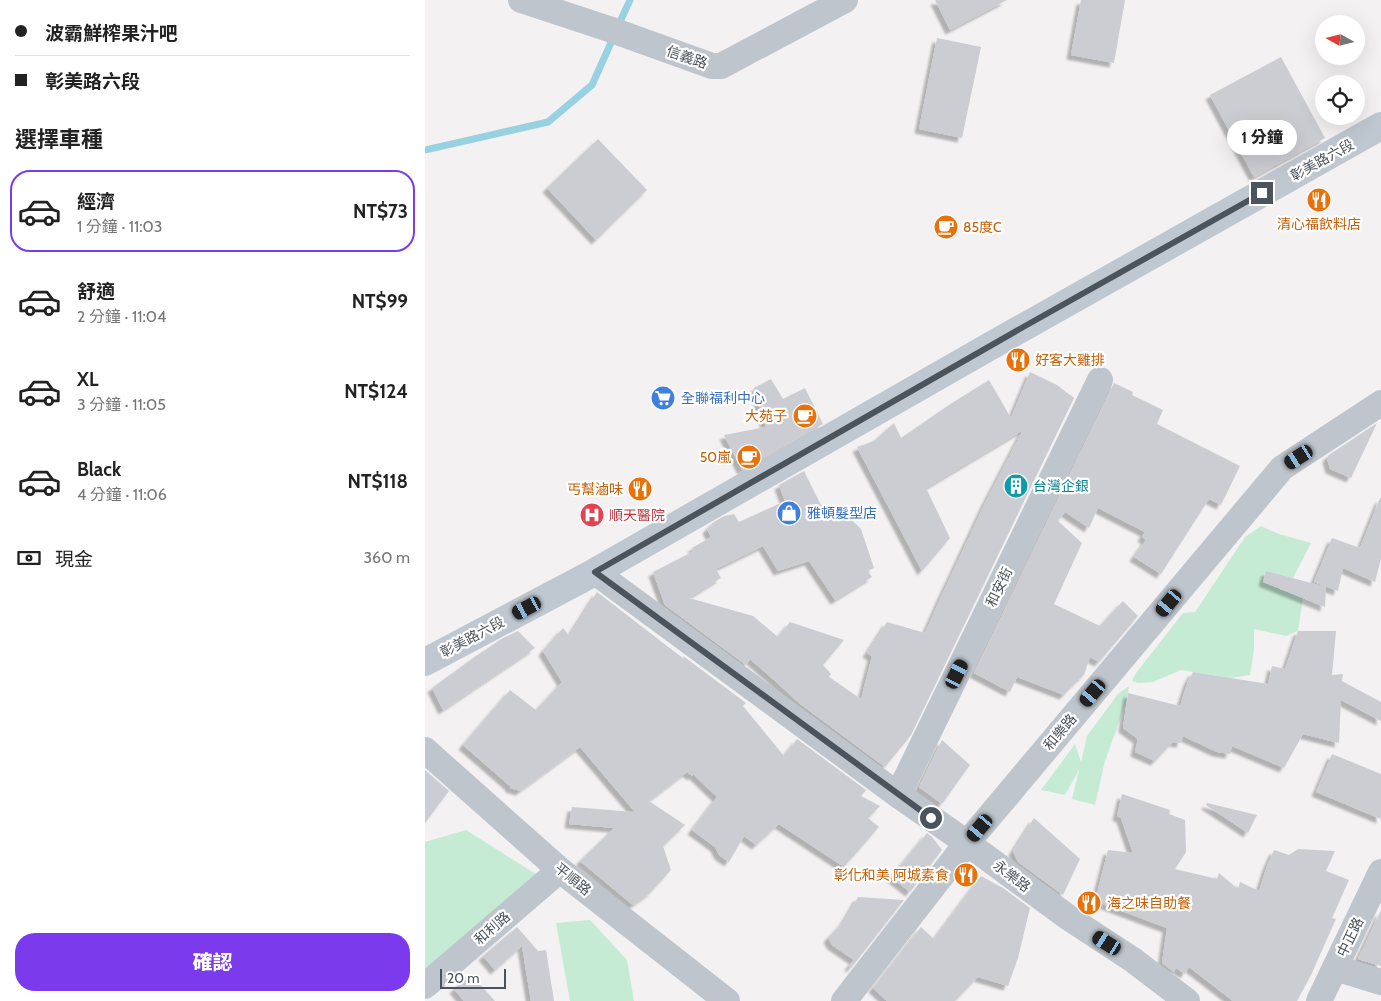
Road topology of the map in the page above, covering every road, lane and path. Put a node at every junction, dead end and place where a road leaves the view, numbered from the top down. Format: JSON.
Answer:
{"nodes":[{"id":1,"x":521,"y":0,"type":"edge"},
{"id":2,"x":845,"y":0,"type":"edge"},
{"id":3,"x":1381,"y":126,"type":"edge"},
{"id":4,"x":1100,"y":380,"type":"dead end"},
{"id":5,"x":1381,"y":403,"type":"edge"},
{"id":6,"x":595,"y":572,"type":"junction"},
{"id":7,"x":425,"y":662,"type":"edge"},
{"id":8,"x":425,"y":750,"type":"edge"},
{"id":9,"x":898,"y":795,"type":"junction"},
{"id":10,"x":967,"y":843,"type":"junction"},
{"id":11,"x":560,"y":870,"type":"junction"},
{"id":12,"x":1381,"y":872,"type":"edge"},
{"id":13,"x":1335,"y":968,"type":"junction"},
{"id":14,"x":1381,"y":982,"type":"edge"},
{"id":15,"x":425,"y":986,"type":"edge"},
{"id":16,"x":727,"y":1001,"type":"edge"},
{"id":17,"x":844,"y":1001,"type":"edge"},
{"id":18,"x":1187,"y":1001,"type":"edge"},
{"id":19,"x":1319,"y":1001,"type":"edge"}],
"edges":[{"from":1,"to":2,"type":"street","name":"信義路"},
{"from":3,"to":6,"type":"street","name":"彰美路六段"},
{"from":4,"to":9,"type":"street","name":"和安街"},
{"from":5,"to":10,"type":"street","name":"和樂路"},
{"from":6,"to":7,"type":"street","name":"彰美路六段"},
{"from":6,"to":9,"type":"street","name":"永樂路"},
{"from":8,"to":11,"type":"street","name":"平順路"},
{"from":9,"to":10,"type":"street","name":"永樂路"},
{"from":10,"to":17,"type":"street","name":"和樂路"},
{"from":10,"to":18,"type":"street","name":"永樂路"},
{"from":11,"to":15,"type":"street","name":"和利路"},
{"from":11,"to":16,"type":"street","name":"平順路"},
{"from":12,"to":13,"type":"street","name":"中正路"},
{"from":13,"to":14,"type":"street"},
{"from":13,"to":19,"type":"street","name":"中正路"}]}
